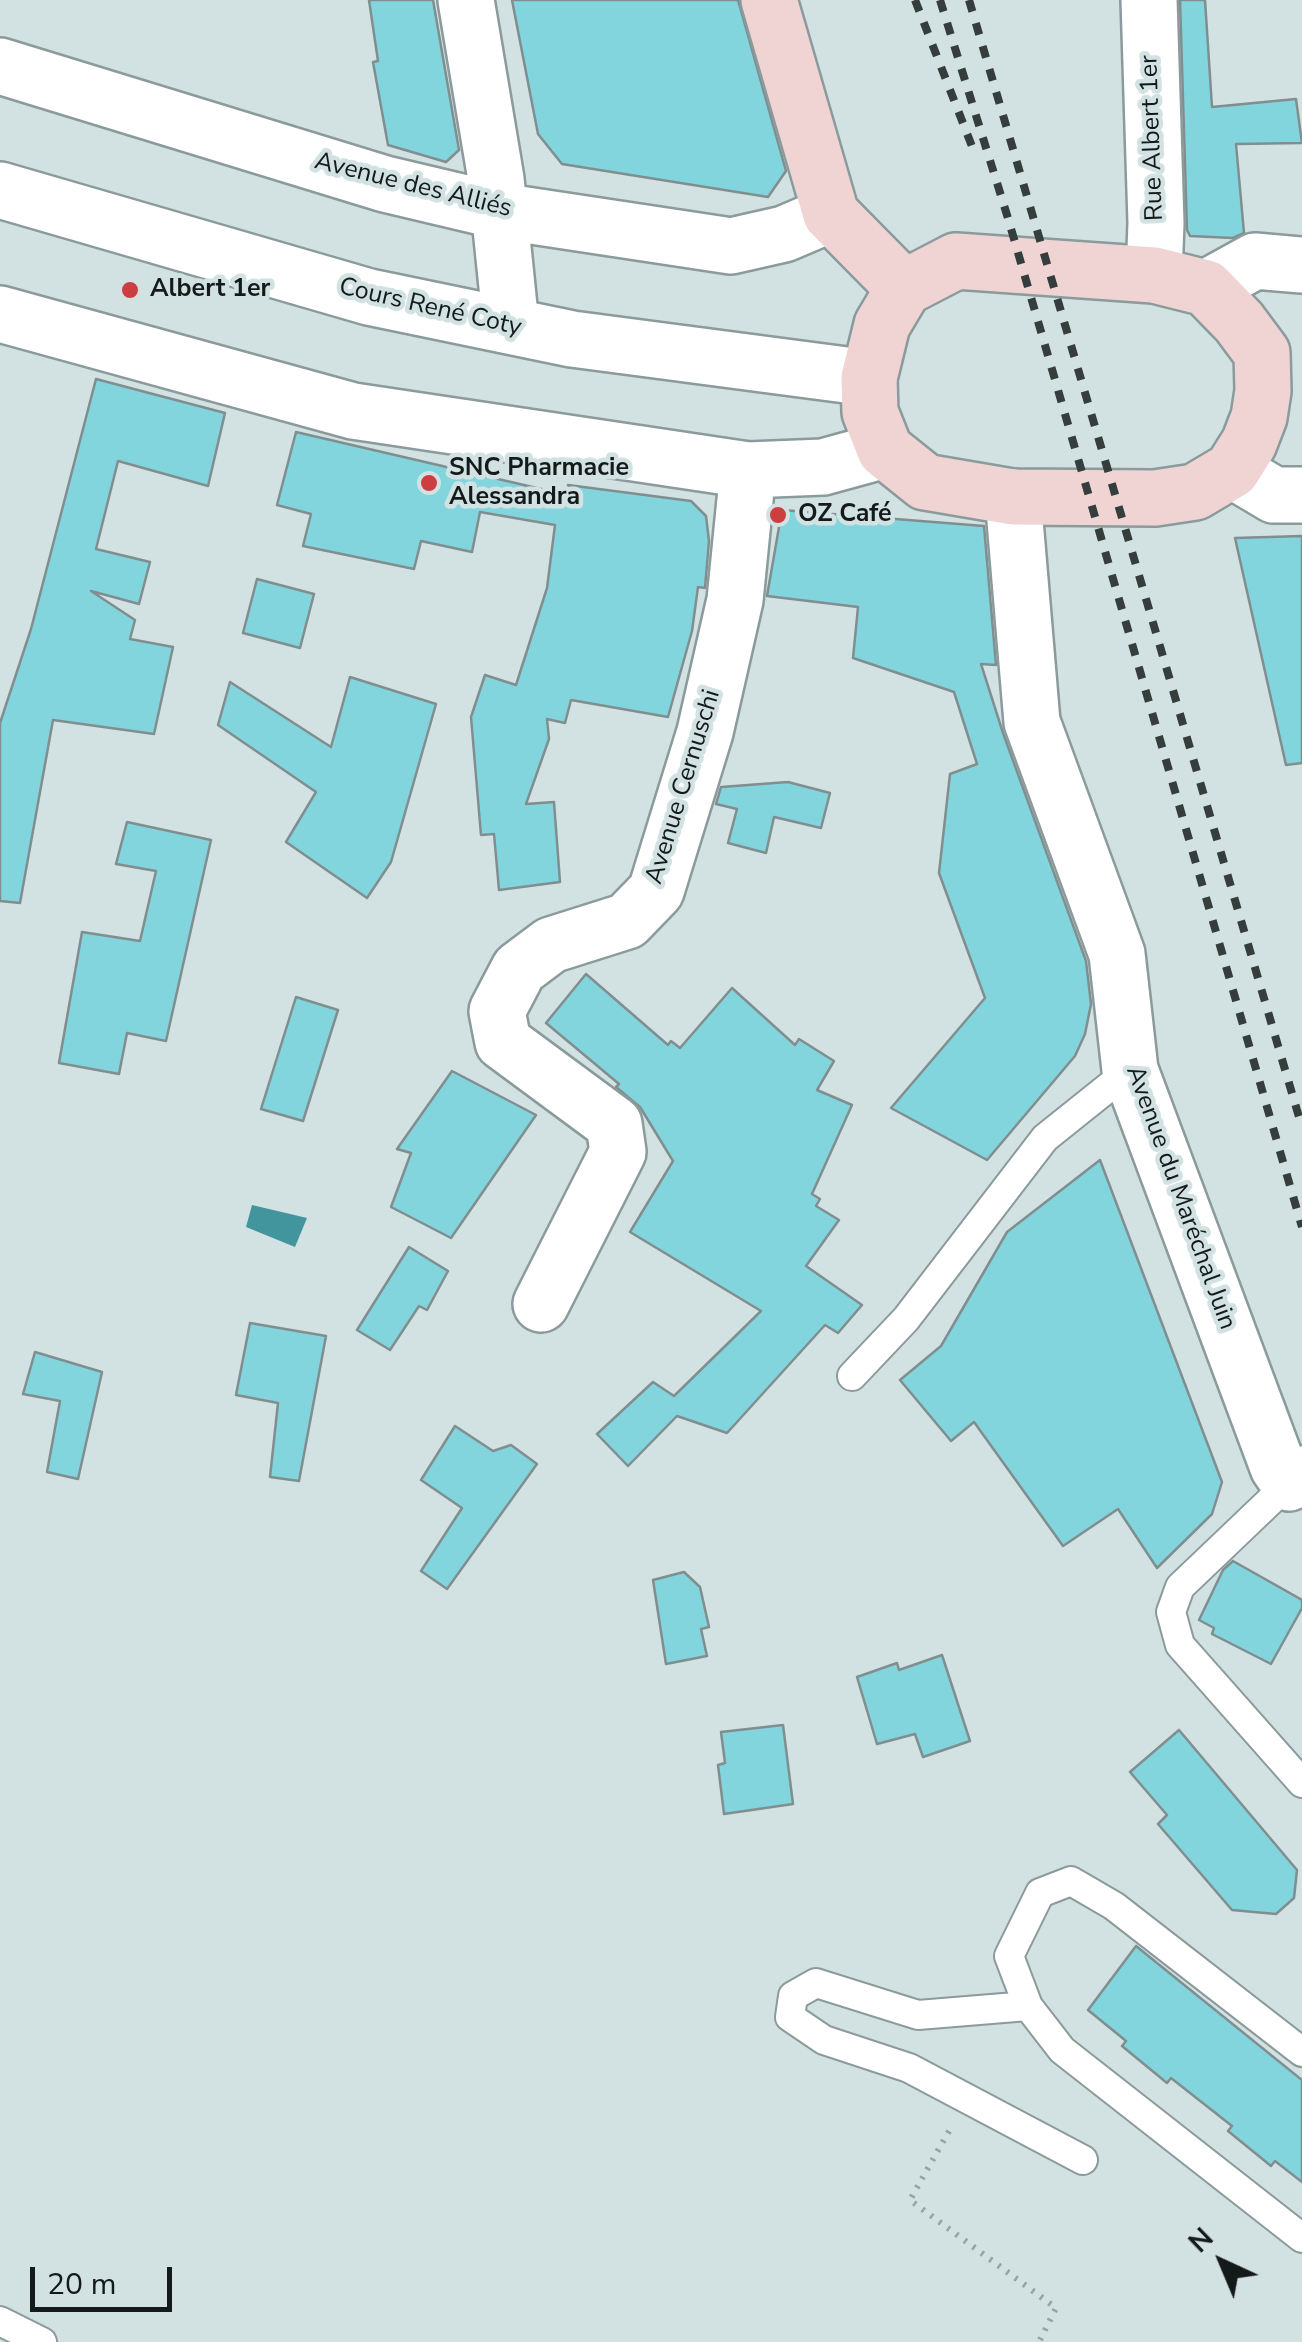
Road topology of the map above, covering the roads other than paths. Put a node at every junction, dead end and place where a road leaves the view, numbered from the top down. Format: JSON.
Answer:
{"nodes":[{"id":1,"x":466,"y":0,"type":"edge"},
{"id":2,"x":770,"y":0,"type":"edge"},
{"id":3,"x":1149,"y":0,"type":"edge"},
{"id":4,"x":0,"y":66,"type":"edge"},
{"id":5,"x":0,"y":190,"type":"edge"},
{"id":6,"x":500,"y":211,"type":"junction"},
{"id":7,"x":832,"y":214,"type":"junction"},
{"id":8,"x":1302,"y":264,"type":"edge"},
{"id":9,"x":1180,"y":281,"type":"junction"},
{"id":10,"x":904,"y":288,"type":"junction"},
{"id":11,"x":0,"y":314,"type":"edge"},
{"id":12,"x":511,"y":326,"type":"junction"},
{"id":13,"x":1282,"y":355,"type":"edge"},
{"id":14,"x":869,"y":378,"type":"junction"},
{"id":15,"x":1280,"y":415,"type":"edge"},
{"id":16,"x":885,"y":450,"type":"junction"},
{"id":17,"x":748,"y":470,"type":"junction"},
{"id":18,"x":1232,"y":470,"type":"junction"},
{"id":19,"x":1302,"y":495,"type":"edge"},
{"id":20,"x":1013,"y":497,"type":"junction"},
{"id":21,"x":1130,"y":1070,"type":"junction"},
{"id":22,"x":541,"y":1304,"type":"dead end"},
{"id":23,"x":852,"y":1376,"type":"dead end"},
{"id":24,"x":1296,"y":1478,"type":"edge"},
{"id":25,"x":1302,"y":1782,"type":"edge"},
{"id":26,"x":1028,"y":2006,"type":"junction"},
{"id":27,"x":1302,"y":2052,"type":"edge"},
{"id":28,"x":1083,"y":2160,"type":"dead end"},
{"id":29,"x":1302,"y":2238,"type":"edge"},
{"id":30,"x":0,"y":2321,"type":"edge"},
{"id":31,"x":42,"y":2342,"type":"edge"}],
"edges":[{"from":1,"to":6,"type":"street"},
{"from":2,"to":7,"type":"main road"},
{"from":3,"to":9,"type":"street","name":"Rue Albert 1er"},
{"from":4,"to":6,"type":"street","name":"Avenue des Alliés"},
{"from":5,"to":12,"type":"street","name":"Cours René Coty"},
{"from":6,"to":7,"type":"street","name":"Avenue des Alliés"},
{"from":6,"to":12,"type":"street"},
{"from":7,"to":10,"type":"main road"},
{"from":8,"to":9,"type":"street"},
{"from":9,"to":10,"type":"main road"},
{"from":9,"to":13,"type":"main road"},
{"from":10,"to":14,"type":"main road"},
{"from":11,"to":17,"type":"street"},
{"from":12,"to":14,"type":"street","name":"Cours René Coty"},
{"from":13,"to":15,"type":"main road"},
{"from":14,"to":16,"type":"main road"},
{"from":15,"to":18,"type":"main road"},
{"from":16,"to":17,"type":"street"},
{"from":16,"to":20,"type":"main road"},
{"from":17,"to":22,"type":"street","name":"Avenue Cernuschi"},
{"from":18,"to":19,"type":"street"},
{"from":18,"to":20,"type":"main road"},
{"from":20,"to":21,"type":"street","name":"Avenue du Maréchal Juin"},
{"from":21,"to":23,"type":"lane"},
{"from":21,"to":24,"type":"street","name":"Avenue du Maréchal Juin"},
{"from":24,"to":25,"type":"lane"},
{"from":26,"to":27,"type":"lane"},
{"from":26,"to":28,"type":"lane"},
{"from":26,"to":29,"type":"lane"},
{"from":30,"to":31,"type":"lane"}]}
